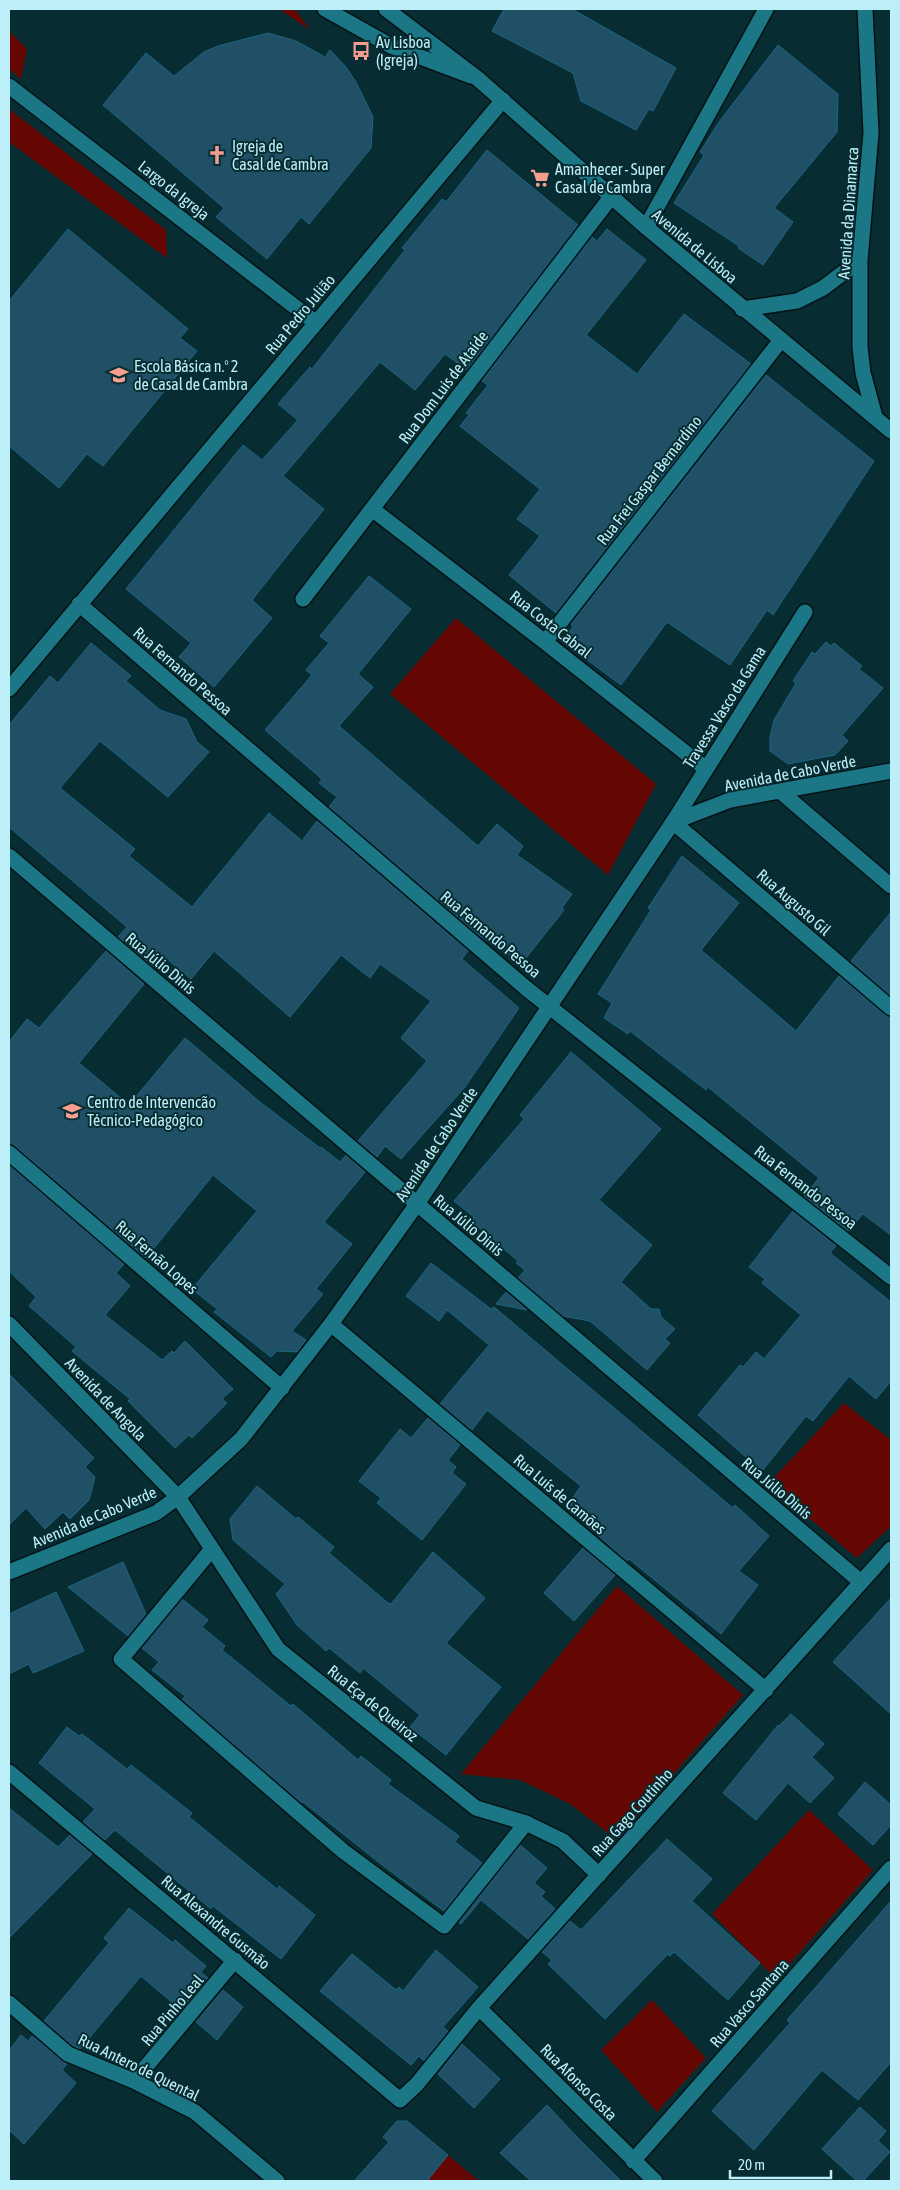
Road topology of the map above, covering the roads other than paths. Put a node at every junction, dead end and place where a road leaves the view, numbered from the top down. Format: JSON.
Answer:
{"nodes":[{"id":1,"x":326,"y":9,"type":"edge"},
{"id":2,"x":386,"y":9,"type":"edge"},
{"id":3,"x":766,"y":9,"type":"edge"},
{"id":4,"x":865,"y":9,"type":"edge"},
{"id":5,"x":477,"y":78,"type":"junction"},
{"id":6,"x":9,"y":86,"type":"edge"},
{"id":7,"x":503,"y":100,"type":"junction"},
{"id":8,"x":611,"y":197,"type":"junction"},
{"id":9,"x":646,"y":227,"type":"junction"},
{"id":10,"x":860,"y":260,"type":"junction"},
{"id":11,"x":742,"y":308,"type":"junction"},
{"id":12,"x":316,"y":323,"type":"junction"},
{"id":13,"x":781,"y":340,"type":"junction"},
{"id":14,"x":875,"y":417,"type":"junction"},
{"id":15,"x":891,"y":431,"type":"edge"},
{"id":16,"x":372,"y":509,"type":"junction"},
{"id":17,"x":303,"y":598,"type":"dead end"},
{"id":18,"x":79,"y":604,"type":"junction"},
{"id":19,"x":805,"y":612,"type":"dead end"},
{"id":20,"x":545,"y":642,"type":"junction"},
{"id":21,"x":9,"y":689,"type":"edge"},
{"id":22,"x":706,"y":769,"type":"junction"},
{"id":23,"x":891,"y":771,"type":"edge"},
{"id":24,"x":781,"y":792,"type":"junction"},
{"id":25,"x":673,"y":822,"type":"junction"},
{"id":26,"x":9,"y":856,"type":"edge"},
{"id":27,"x":891,"y":886,"type":"edge"},
{"id":28,"x":549,"y":1006,"type":"junction"},
{"id":29,"x":891,"y":1008,"type":"edge"},
{"id":30,"x":9,"y":1154,"type":"edge"},
{"id":31,"x":417,"y":1204,"type":"junction"},
{"id":32,"x":891,"y":1277,"type":"edge"},
{"id":33,"x":9,"y":1324,"type":"edge"},
{"id":34,"x":331,"y":1324,"type":"junction"},
{"id":35,"x":282,"y":1388,"type":"junction"},
{"id":36,"x":178,"y":1497,"type":"junction"},
{"id":37,"x":212,"y":1549,"type":"junction"},
{"id":38,"x":891,"y":1549,"type":"edge"},
{"id":39,"x":9,"y":1572,"type":"edge"},
{"id":40,"x":861,"y":1582,"type":"junction"},
{"id":41,"x":766,"y":1690,"type":"junction"},
{"id":42,"x":9,"y":1772,"type":"edge"},
{"id":43,"x":526,"y":1823,"type":"junction"},
{"id":44,"x":891,"y":1868,"type":"edge"},
{"id":45,"x":599,"y":1875,"type":"junction"},
{"id":46,"x":235,"y":1960,"type":"junction"},
{"id":47,"x":9,"y":2003,"type":"edge"},
{"id":48,"x":479,"y":2008,"type":"junction"},
{"id":49,"x":134,"y":2081,"type":"junction"},
{"id":50,"x":400,"y":2100,"type":"joint"},
{"id":51,"x":633,"y":2160,"type":"junction"},
{"id":52,"x":277,"y":2181,"type":"edge"},
{"id":53,"x":655,"y":2181,"type":"edge"}],
"edges":[{"from":1,"to":5,"type":"street"},
{"from":2,"to":5,"type":"street","name":"Avenida de Lisboa"},
{"from":3,"to":9,"type":"street"},
{"from":4,"to":10,"type":"street","name":"Avenida da Dinamarca"},
{"from":5,"to":7,"type":"street","name":"Avenida de Lisboa"},
{"from":6,"to":12,"type":"street","name":"Largo da Igreja"},
{"from":7,"to":8,"type":"street","name":"Avenida de Lisboa"},
{"from":7,"to":12,"type":"street","name":"Rua Pedro Julião"},
{"from":8,"to":9,"type":"street","name":"Avenida de Lisboa"},
{"from":8,"to":16,"type":"street","name":"Rua Dom Luis de Ataíde"},
{"from":9,"to":11,"type":"street","name":"Avenida de Lisboa"},
{"from":10,"to":11,"type":"street"},
{"from":10,"to":14,"type":"street","name":"Avenida da Dinamarca"},
{"from":11,"to":13,"type":"street","name":"Avenida de Lisboa"},
{"from":12,"to":18,"type":"street","name":"Rua Pedro Julião"},
{"from":13,"to":14,"type":"street","name":"Avenida de Lisboa"},
{"from":13,"to":20,"type":"street","name":"Rua Frei Gaspar Bernardino"},
{"from":14,"to":15,"type":"street","name":"Avenida de Lisboa"},
{"from":16,"to":17,"type":"street","name":"Rua Dom Luis de Ataíde"},
{"from":16,"to":20,"type":"street","name":"Rua Costa Cabral"},
{"from":18,"to":21,"type":"street","name":"Rua Pedro Julião"},
{"from":18,"to":28,"type":"street","name":"Rua Fernando Pessoa"},
{"from":19,"to":22,"type":"street","name":"Travessa Vasco da Gama"},
{"from":20,"to":22,"type":"street","name":"Rua Costa Cabral"},
{"from":22,"to":25,"type":"street","name":"Travessa Vasco da Gama"},
{"from":23,"to":24,"type":"street","name":"Avenida de Cabo Verde"},
{"from":24,"to":25,"type":"street","name":"Avenida de Cabo Verde"},
{"from":24,"to":27,"type":"street"},
{"from":25,"to":28,"type":"street","name":"Avenida de Cabo Verde"},
{"from":25,"to":29,"type":"street","name":"Rua Augusto Gil"},
{"from":26,"to":31,"type":"street","name":"Rua Júlio Dinis"},
{"from":28,"to":31,"type":"street","name":"Avenida de Cabo Verde"},
{"from":28,"to":32,"type":"street","name":"Rua Fernando Pessoa"},
{"from":30,"to":35,"type":"street","name":"Rua Fernão Lopes"},
{"from":31,"to":34,"type":"street","name":"Avenida de Cabo Verde"},
{"from":31,"to":40,"type":"street","name":"Rua Júlio Dinis"},
{"from":33,"to":36,"type":"street","name":"Avenida de Angola"},
{"from":34,"to":35,"type":"street","name":"Avenida de Cabo Verde"},
{"from":34,"to":41,"type":"street","name":"Rua Luís de Camões"},
{"from":35,"to":36,"type":"street","name":"Avenida de Cabo Verde"},
{"from":36,"to":37,"type":"street","name":"Rua Eça de Queiroz"},
{"from":36,"to":39,"type":"street","name":"Avenida de Cabo Verde"},
{"from":37,"to":43,"type":"street","name":"Rua Eça de Queiroz"},
{"from":37,"to":43,"type":"street"},
{"from":38,"to":40,"type":"street","name":"Rua Gago Coutinho"},
{"from":40,"to":41,"type":"street","name":"Rua Gago Coutinho"},
{"from":41,"to":45,"type":"street","name":"Rua Gago Coutinho"},
{"from":42,"to":46,"type":"street","name":"Rua Alexandre Gusmão"},
{"from":43,"to":45,"type":"street","name":"Rua Eça de Queiroz"},
{"from":44,"to":51,"type":"street","name":"Rua Vasco Santana"},
{"from":45,"to":48,"type":"street","name":"Rua Gago Coutinho"},
{"from":46,"to":49,"type":"street","name":"Rua Pinho Leal"},
{"from":46,"to":50,"type":"street","name":"Rua Alexandre Gusmão"},
{"from":47,"to":49,"type":"street","name":"Rua Antero de Quental"},
{"from":48,"to":50,"type":"street","name":"Rua Gago Coutinho"},
{"from":48,"to":51,"type":"street","name":"Rua Afonso Costa"},
{"from":49,"to":52,"type":"street","name":"Rua Antero de Quental"},
{"from":51,"to":53,"type":"street","name":"Rua Afonso Costa"}]}
